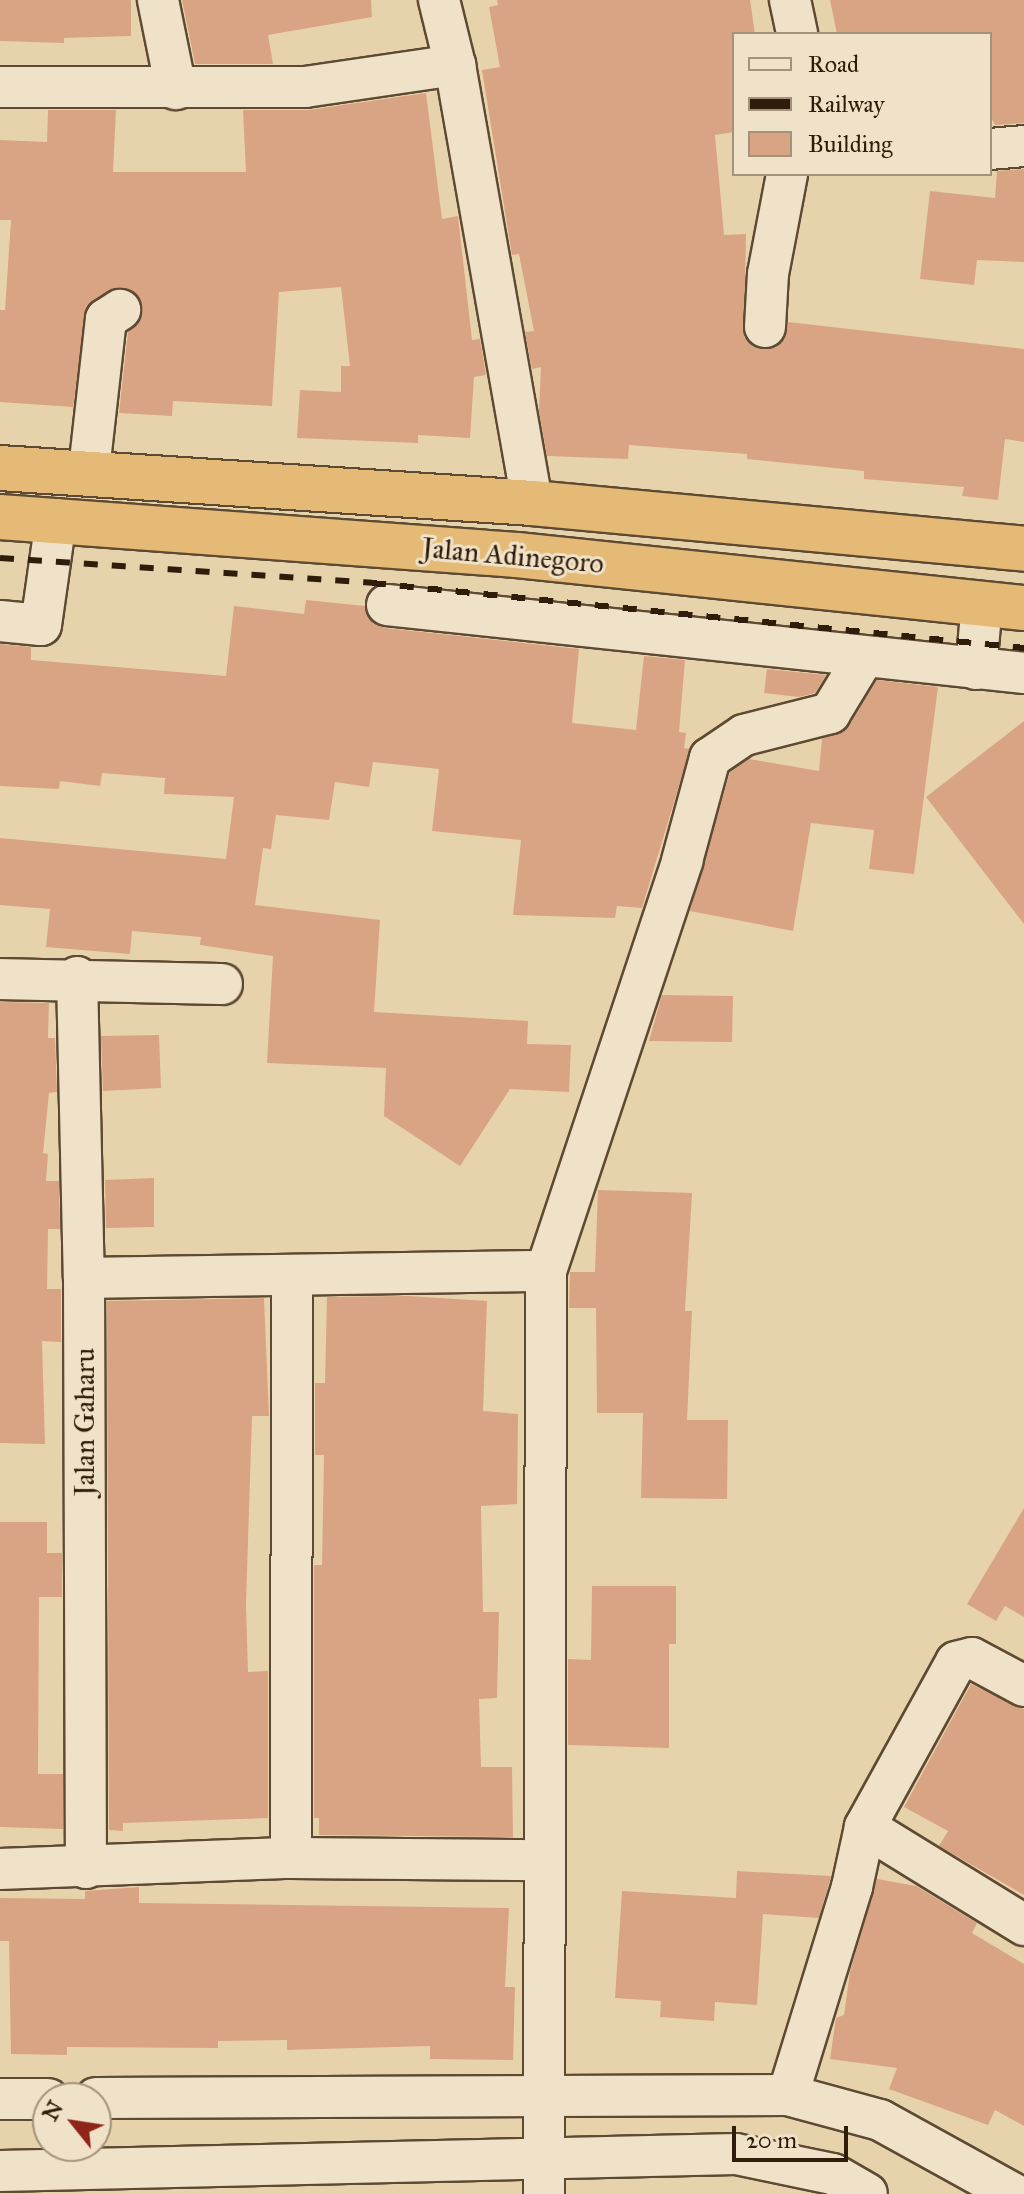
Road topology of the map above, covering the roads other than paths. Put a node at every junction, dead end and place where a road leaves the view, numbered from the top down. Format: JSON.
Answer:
{"nodes":[{"id":1,"x":158,"y":0,"type":"edge"},
{"id":2,"x":439,"y":0,"type":"edge"},
{"id":3,"x":790,"y":0,"type":"edge"},
{"id":4,"x":797,"y":32,"type":"edge"},
{"id":5,"x":455,"y":65,"type":"junction"},
{"id":6,"x":0,"y":87,"type":"edge"},
{"id":7,"x":176,"y":89,"type":"junction"},
{"id":8,"x":1024,"y":146,"type":"edge"},
{"id":9,"x":992,"y":149,"type":"edge"},
{"id":10,"x":787,"y":176,"type":"edge"},
{"id":11,"x":120,"y":310,"type":"dead end"},
{"id":12,"x":765,"y":327,"type":"dead end"},
{"id":13,"x":0,"y":468,"type":"edge"},
{"id":14,"x":89,"y":470,"type":"junction"},
{"id":15,"x":532,"y":503,"type":"junction"},
{"id":16,"x":0,"y":517,"type":"edge"},
{"id":17,"x":56,"y":519,"type":"junction"},
{"id":18,"x":1024,"y":549,"type":"edge"},
{"id":19,"x":387,"y":605,"type":"dead end"},
{"id":20,"x":1003,"y":606,"type":"edge"},
{"id":21,"x":0,"y":621,"type":"edge"},
{"id":22,"x":864,"y":657,"type":"junction"},
{"id":23,"x":976,"y":669,"type":"junction"},
{"id":24,"x":1024,"y":673,"type":"edge"},
{"id":25,"x":77,"y":977,"type":"junction"},
{"id":26,"x":0,"y":979,"type":"edge"},
{"id":27,"x":222,"y":984,"type":"dead end"},
{"id":28,"x":546,"y":1271,"type":"junction"},
{"id":29,"x":84,"y":1278,"type":"junction"},
{"id":30,"x":292,"y":1278,"type":"junction"},
{"id":31,"x":1024,"y":1686,"type":"edge"},
{"id":32,"x":865,"y":1827,"type":"junction"},
{"id":33,"x":291,"y":1858,"type":"junction"},
{"id":34,"x":545,"y":1860,"type":"junction"},
{"id":35,"x":86,"y":1868,"type":"junction"},
{"id":36,"x":0,"y":1869,"type":"edge"},
{"id":37,"x":1024,"y":1925,"type":"edge"},
{"id":38,"x":541,"y":2094,"type":"junction"},
{"id":39,"x":788,"y":2095,"type":"junction"},
{"id":40,"x":112,"y":2098,"type":"edge"},
{"id":41,"x":0,"y":2099,"type":"edge"},
{"id":42,"x":32,"y":2099,"type":"edge"},
{"id":43,"x":0,"y":2171,"type":"edge"},
{"id":44,"x":543,"y":2176,"type":"edge"},
{"id":45,"x":867,"y":2194,"type":"edge"},
{"id":46,"x":1014,"y":2194,"type":"edge"}],
"edges":[{"from":1,"to":7,"type":"street"},
{"from":2,"to":5,"type":"street"},
{"from":3,"to":4,"type":"street"},
{"from":5,"to":7,"type":"street"},
{"from":5,"to":15,"type":"street"},
{"from":6,"to":7,"type":"street"},
{"from":8,"to":9,"type":"street"},
{"from":10,"to":12,"type":"street"},
{"from":11,"to":14,"type":"street"},
{"from":13,"to":14,"type":"highway","name":"Jalan Adinegoro"},
{"from":14,"to":15,"type":"highway","name":"Jalan Adinegoro"},
{"from":15,"to":18,"type":"highway","name":"Jalan Adinegoro"},
{"from":16,"to":17,"type":"highway","name":"Jalan Adinegoro"},
{"from":17,"to":20,"type":"highway","name":"Jalan Adinegoro"},
{"from":17,"to":21,"type":"street"},
{"from":19,"to":22,"type":"street"},
{"from":20,"to":23,"type":"street"},
{"from":22,"to":23,"type":"street"},
{"from":22,"to":28,"type":"street"},
{"from":23,"to":24,"type":"street"},
{"from":25,"to":26,"type":"street"},
{"from":25,"to":27,"type":"street"},
{"from":25,"to":29,"type":"street","name":"Jalan Gaharu"},
{"from":28,"to":30,"type":"street"},
{"from":28,"to":34,"type":"street"},
{"from":29,"to":30,"type":"street"},
{"from":29,"to":35,"type":"street","name":"Jalan Gaharu"},
{"from":30,"to":33,"type":"street"},
{"from":31,"to":32,"type":"street"},
{"from":32,"to":37,"type":"street"},
{"from":32,"to":39,"type":"street"},
{"from":33,"to":34,"type":"street"},
{"from":33,"to":35,"type":"street"},
{"from":34,"to":38,"type":"street"},
{"from":35,"to":36,"type":"street"},
{"from":38,"to":39,"type":"street"},
{"from":38,"to":40,"type":"street"},
{"from":38,"to":44,"type":"street"},
{"from":39,"to":46,"type":"street"},
{"from":41,"to":42,"type":"street"},
{"from":43,"to":44,"type":"street"},
{"from":44,"to":45,"type":"street"}]}
